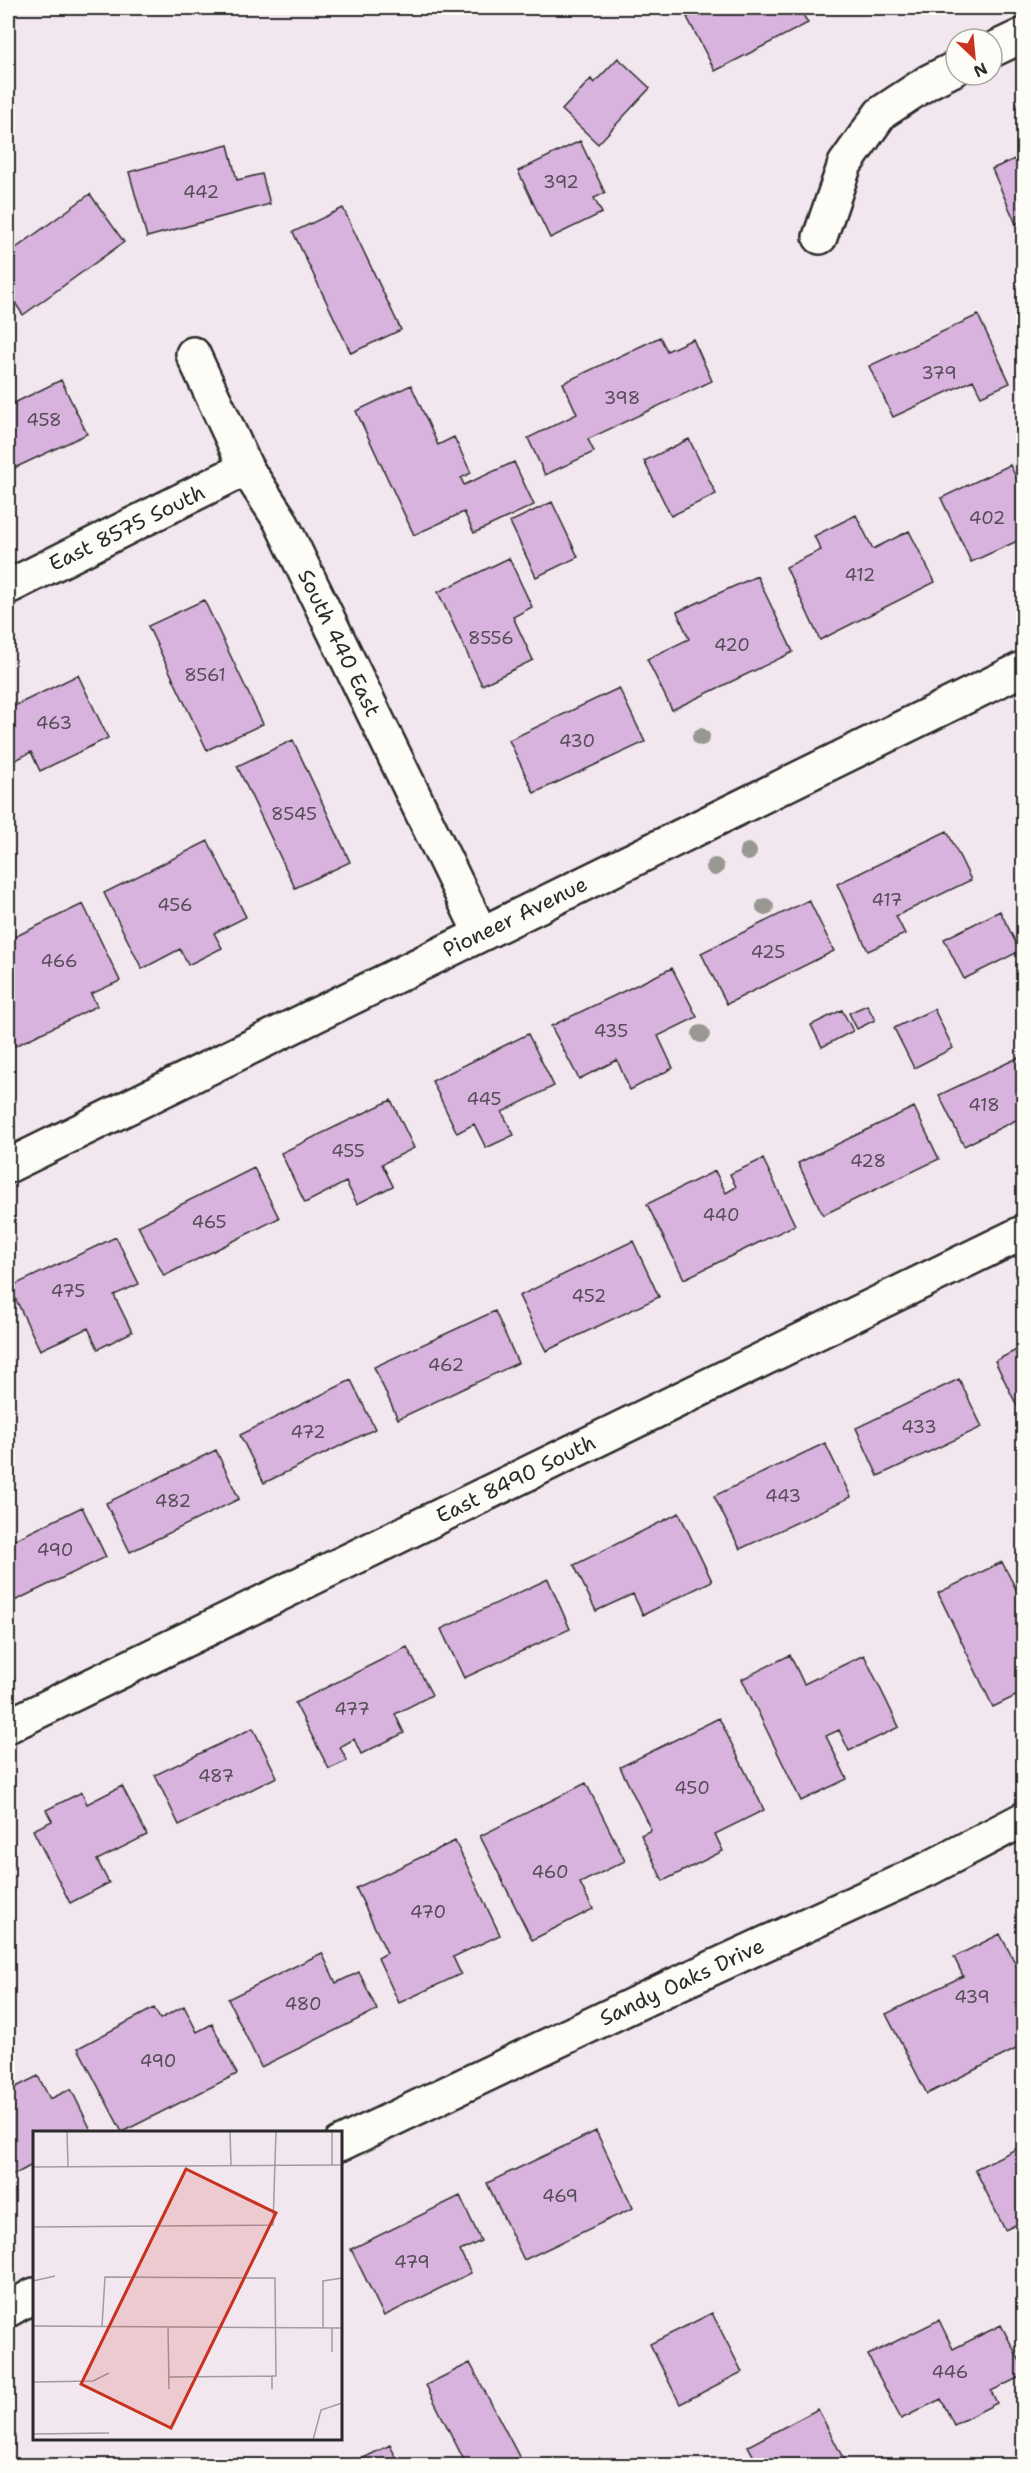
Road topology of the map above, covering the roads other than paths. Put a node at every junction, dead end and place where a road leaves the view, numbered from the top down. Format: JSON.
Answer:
{"nodes":[{"id":1,"x":1023,"y":35,"type":"edge"},
{"id":2,"x":1004,"y":44,"type":"edge"},
{"id":3,"x":944,"y":74,"type":"edge"},
{"id":4,"x":820,"y":237,"type":"dead end"},
{"id":5,"x":193,"y":354,"type":"dead end"},
{"id":6,"x":246,"y":468,"type":"junction"},
{"id":7,"x":8,"y":587,"type":"edge"},
{"id":8,"x":1023,"y":668,"type":"edge"},
{"id":9,"x":481,"y":934,"type":"junction"},
{"id":10,"x":8,"y":1166,"type":"edge"},
{"id":11,"x":1023,"y":1232,"type":"edge"},
{"id":12,"x":8,"y":1726,"type":"edge"},
{"id":13,"x":1023,"y":1820,"type":"edge"},
{"id":14,"x":342,"y":2143,"type":"edge"},
{"id":15,"x":33,"y":2296,"type":"edge"},
{"id":16,"x":8,"y":2310,"type":"edge"}],
"edges":[{"from":1,"to":2,"type":"street"},
{"from":3,"to":4,"type":"street"},
{"from":5,"to":6,"type":"street","name":"South 440 East"},
{"from":6,"to":7,"type":"street","name":"East 8575 South"},
{"from":6,"to":9,"type":"street","name":"South 440 East"},
{"from":8,"to":9,"type":"street","name":"Pioneer Avenue"},
{"from":9,"to":10,"type":"street","name":"Pioneer Avenue"},
{"from":11,"to":12,"type":"street","name":"East 8490 South"},
{"from":13,"to":14,"type":"street","name":"Sandy Oaks Drive"},
{"from":15,"to":16,"type":"street"}]}
